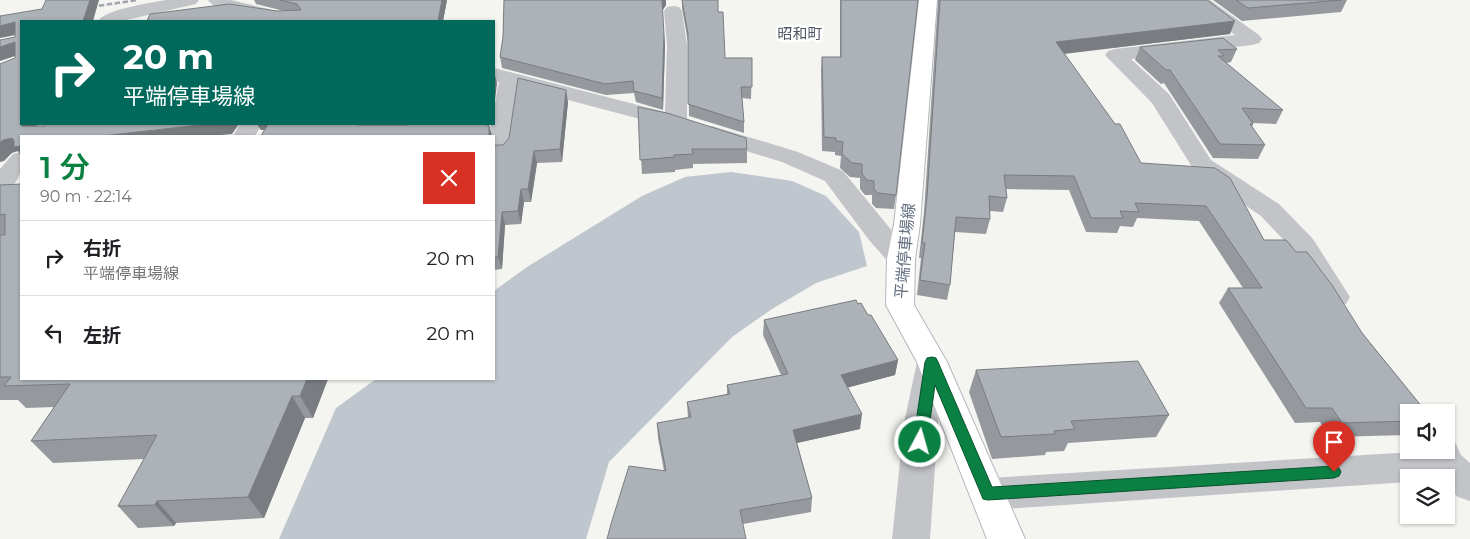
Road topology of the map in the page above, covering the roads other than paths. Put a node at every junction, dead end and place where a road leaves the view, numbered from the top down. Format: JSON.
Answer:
{"nodes":[{"id":1,"x":190,"y":0,"type":"edge"},
{"id":2,"x":217,"y":0,"type":"edge"},
{"id":3,"x":928,"y":0,"type":"edge"},
{"id":4,"x":1198,"y":0,"type":"edge"},
{"id":5,"x":149,"y":10,"type":"edge"},
{"id":6,"x":673,"y":11,"type":"dead end"},
{"id":7,"x":111,"y":20,"type":"edge"},
{"id":8,"x":290,"y":20,"type":"edge"},
{"id":9,"x":502,"y":76,"type":"edge"},
{"id":10,"x":676,"y":121,"type":"junction"},
{"id":11,"x":498,"y":150,"type":"edge"},
{"id":12,"x":901,"y":259,"type":"junction"},
{"id":13,"x":1348,"y":315,"type":"edge"},
{"id":14,"x":932,"y":362,"type":"junction"},
{"id":15,"x":1454,"y":467,"type":"edge"},
{"id":16,"x":988,"y":494,"type":"junction"},
{"id":17,"x":911,"y":539,"type":"edge"},
{"id":18,"x":1006,"y":539,"type":"edge"}],
"edges":[{"from":1,"to":5,"type":"street"},
{"from":2,"to":8,"type":"street"},
{"from":3,"to":12,"type":"main road","name":"平端停車場線"},
{"from":4,"to":13,"type":"street"},
{"from":5,"to":7,"type":"street"},
{"from":6,"to":10,"type":"street"},
{"from":9,"to":10,"type":"street"},
{"from":9,"to":11,"type":"street"},
{"from":10,"to":12,"type":"street"},
{"from":12,"to":14,"type":"main road","name":"平端停車場線"},
{"from":14,"to":16,"type":"main road","name":"平端停車場線"},
{"from":14,"to":17,"type":"street"},
{"from":15,"to":16,"type":"street"},
{"from":16,"to":18,"type":"main road","name":"平端停車場線"}]}
